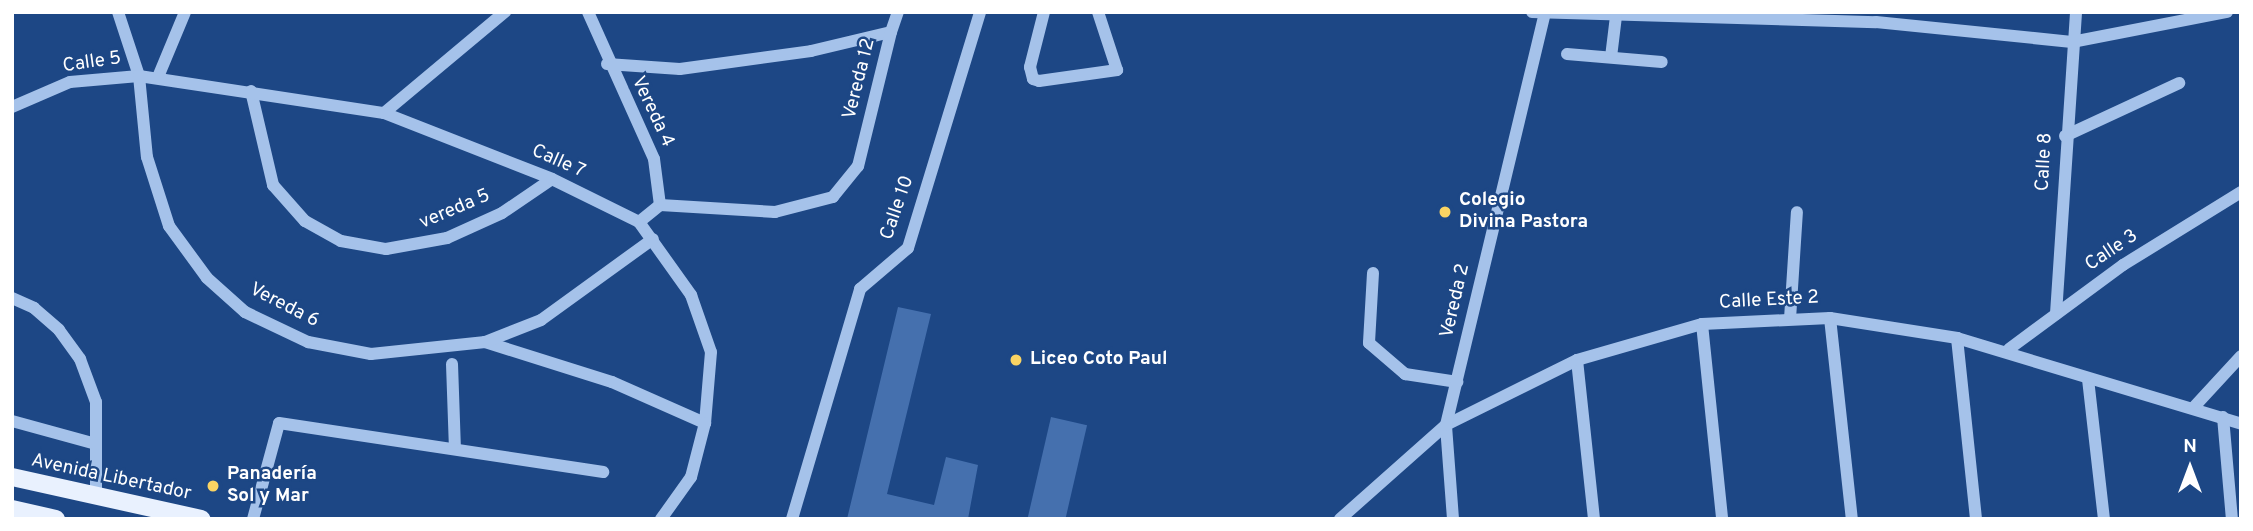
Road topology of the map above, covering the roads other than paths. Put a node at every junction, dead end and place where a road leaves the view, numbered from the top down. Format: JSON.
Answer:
{"nodes":[{"id":1,"x":118,"y":12,"type":"edge"},
{"id":2,"x":185,"y":12,"type":"edge"},
{"id":3,"x":505,"y":12,"type":"edge"},
{"id":4,"x":588,"y":12,"type":"edge"},
{"id":5,"x":898,"y":12,"type":"edge"},
{"id":6,"x":980,"y":12,"type":"edge"},
{"id":7,"x":1044,"y":12,"type":"edge"},
{"id":8,"x":1097,"y":12,"type":"edge"},
{"id":9,"x":1532,"y":12,"type":"edge"},
{"id":10,"x":2076,"y":12,"type":"edge"},
{"id":11,"x":2227,"y":12,"type":"edge"},
{"id":12,"x":1545,"y":13,"type":"edge"},
{"id":13,"x":1616,"y":16,"type":"junction"},
{"id":14,"x":1739,"y":17,"type":"edge"},
{"id":15,"x":1848,"y":17,"type":"edge"},
{"id":16,"x":891,"y":32,"type":"junction"},
{"id":17,"x":2072,"y":42,"type":"junction"},
{"id":18,"x":1567,"y":54,"type":"dead end"},
{"id":19,"x":1611,"y":57,"type":"junction"},
{"id":20,"x":1662,"y":62,"type":"dead end"},
{"id":21,"x":607,"y":64,"type":"junction"},
{"id":22,"x":139,"y":76,"type":"junction"},
{"id":23,"x":158,"y":77,"type":"junction"},
{"id":24,"x":2179,"y":83,"type":"dead end"},
{"id":25,"x":251,"y":91,"type":"junction"},
{"id":26,"x":12,"y":107,"type":"edge"},
{"id":27,"x":384,"y":113,"type":"junction"},
{"id":28,"x":2065,"y":136,"type":"junction"},
{"id":29,"x":552,"y":179,"type":"junction"},
{"id":30,"x":2241,"y":192,"type":"edge"},
{"id":31,"x":660,"y":205,"type":"junction"},
{"id":32,"x":1797,"y":212,"type":"dead end"},
{"id":33,"x":639,"y":222,"type":"junction"},
{"id":34,"x":653,"y":239,"type":"junction"},
{"id":35,"x":1373,"y":273,"type":"dead end"},
{"id":36,"x":12,"y":298,"type":"edge"},
{"id":37,"x":2056,"y":314,"type":"junction"},
{"id":38,"x":1830,"y":318,"type":"junction"},
{"id":39,"x":1790,"y":319,"type":"junction"},
{"id":40,"x":1702,"y":324,"type":"junction"},
{"id":41,"x":1957,"y":338,"type":"junction"},
{"id":42,"x":485,"y":342,"type":"junction"},
{"id":43,"x":2010,"y":349,"type":"junction"},
{"id":44,"x":2241,"y":356,"type":"edge"},
{"id":45,"x":1577,"y":360,"type":"junction"},
{"id":46,"x":452,"y":364,"type":"dead end"},
{"id":47,"x":2088,"y":379,"type":"junction"},
{"id":48,"x":1457,"y":382,"type":"junction"},
{"id":49,"x":2194,"y":407,"type":"junction"},
{"id":50,"x":2223,"y":417,"type":"junction"},
{"id":51,"x":12,"y":421,"type":"edge"},
{"id":52,"x":705,"y":423,"type":"junction"},
{"id":53,"x":2241,"y":424,"type":"edge"},
{"id":54,"x":1446,"y":425,"type":"junction"},
{"id":55,"x":96,"y":444,"type":"junction"},
{"id":56,"x":455,"y":449,"type":"junction"},
{"id":57,"x":603,"y":472,"type":"dead end"},
{"id":58,"x":12,"y":477,"type":"edge"},
{"id":59,"x":2234,"y":487,"type":"edge"},
{"id":60,"x":96,"y":496,"type":"junction"},
{"id":61,"x":12,"y":509,"type":"edge"},
{"id":62,"x":56,"y":519,"type":"edge"},
{"id":63,"x":201,"y":519,"type":"edge"},
{"id":64,"x":253,"y":519,"type":"edge"},
{"id":65,"x":661,"y":519,"type":"edge"},
{"id":66,"x":792,"y":519,"type":"edge"},
{"id":67,"x":1340,"y":519,"type":"edge"},
{"id":68,"x":1452,"y":519,"type":"edge"},
{"id":69,"x":1594,"y":519,"type":"edge"},
{"id":70,"x":1722,"y":519,"type":"edge"},
{"id":71,"x":1852,"y":519,"type":"edge"},
{"id":72,"x":1976,"y":519,"type":"edge"},
{"id":73,"x":2104,"y":519,"type":"edge"},
{"id":74,"x":2232,"y":519,"type":"edge"}],
"edges":[{"from":1,"to":22,"type":"street","name":"Vereda 6"},
{"from":2,"to":23,"type":"street"},
{"from":3,"to":27,"type":"street"},
{"from":4,"to":21,"type":"street","name":"Vereda 4"},
{"from":5,"to":16,"type":"street"},
{"from":6,"to":66,"type":"street","name":"Calle 10"},
{"from":7,"to":8,"type":"street"},
{"from":9,"to":12,"type":"street"},
{"from":10,"to":17,"type":"street","name":"Calle 8"},
{"from":11,"to":17,"type":"street"},
{"from":12,"to":13,"type":"street"},
{"from":12,"to":48,"type":"street","name":"Vereda 2"},
{"from":13,"to":14,"type":"street"},
{"from":13,"to":19,"type":"street"},
{"from":14,"to":15,"type":"street"},
{"from":15,"to":17,"type":"street"},
{"from":16,"to":21,"type":"street","name":"Vereda 12"},
{"from":16,"to":31,"type":"street","name":"Vereda 12"},
{"from":17,"to":28,"type":"street","name":"Calle 8"},
{"from":18,"to":19,"type":"street"},
{"from":19,"to":20,"type":"street"},
{"from":21,"to":31,"type":"street","name":"Vereda 4"},
{"from":22,"to":23,"type":"street","name":"Calle 7"},
{"from":22,"to":26,"type":"street","name":"Calle 5"},
{"from":22,"to":42,"type":"street","name":"Vereda 6"},
{"from":23,"to":25,"type":"street","name":"Calle 7"},
{"from":24,"to":28,"type":"street"},
{"from":25,"to":27,"type":"street","name":"Calle 7"},
{"from":25,"to":29,"type":"street","name":"vereda 5"},
{"from":27,"to":29,"type":"street","name":"Calle 7"},
{"from":28,"to":37,"type":"street","name":"Calle 8"},
{"from":29,"to":33,"type":"street","name":"Calle 7"},
{"from":30,"to":37,"type":"street","name":"Calle 3"},
{"from":31,"to":33,"type":"street"},
{"from":32,"to":39,"type":"street"},
{"from":33,"to":34,"type":"street","name":"Calle 7"},
{"from":34,"to":42,"type":"street"},
{"from":34,"to":52,"type":"street","name":"Calle 7"},
{"from":35,"to":48,"type":"street"},
{"from":36,"to":55,"type":"street"},
{"from":37,"to":43,"type":"street","name":"Calle 3"},
{"from":38,"to":39,"type":"street","name":"Calle Este 2"},
{"from":38,"to":41,"type":"street","name":"Calle Este 2"},
{"from":38,"to":71,"type":"street"},
{"from":39,"to":40,"type":"street","name":"Calle Este 2"},
{"from":40,"to":45,"type":"street","name":"Calle Este 2"},
{"from":40,"to":70,"type":"street"},
{"from":41,"to":43,"type":"street","name":"Calle Este 2"},
{"from":41,"to":72,"type":"street"},
{"from":42,"to":52,"type":"street","name":"Vereda 6"},
{"from":43,"to":47,"type":"street","name":"Calle Este 2"},
{"from":44,"to":49,"type":"street"},
{"from":45,"to":54,"type":"street","name":"Calle Este 2"},
{"from":45,"to":69,"type":"street"},
{"from":46,"to":56,"type":"street"},
{"from":47,"to":49,"type":"street","name":"Calle Este 2"},
{"from":47,"to":73,"type":"street"},
{"from":48,"to":54,"type":"street","name":"Vereda 2"},
{"from":49,"to":50,"type":"street","name":"Calle Este 2"},
{"from":50,"to":53,"type":"street","name":"Calle Este 2"},
{"from":50,"to":59,"type":"street"},
{"from":51,"to":55,"type":"street"},
{"from":52,"to":65,"type":"street","name":"Calle 7"},
{"from":54,"to":67,"type":"street","name":"Calle Este 2"},
{"from":54,"to":68,"type":"street","name":"Vereda 2"},
{"from":55,"to":60,"type":"street"},
{"from":56,"to":57,"type":"street"},
{"from":56,"to":64,"type":"street"},
{"from":58,"to":60,"type":"main road","name":"Avenida Libertador"},
{"from":59,"to":74,"type":"street"},
{"from":60,"to":63,"type":"main road","name":"Avenida Libertador"},
{"from":61,"to":62,"type":"main road"}]}
